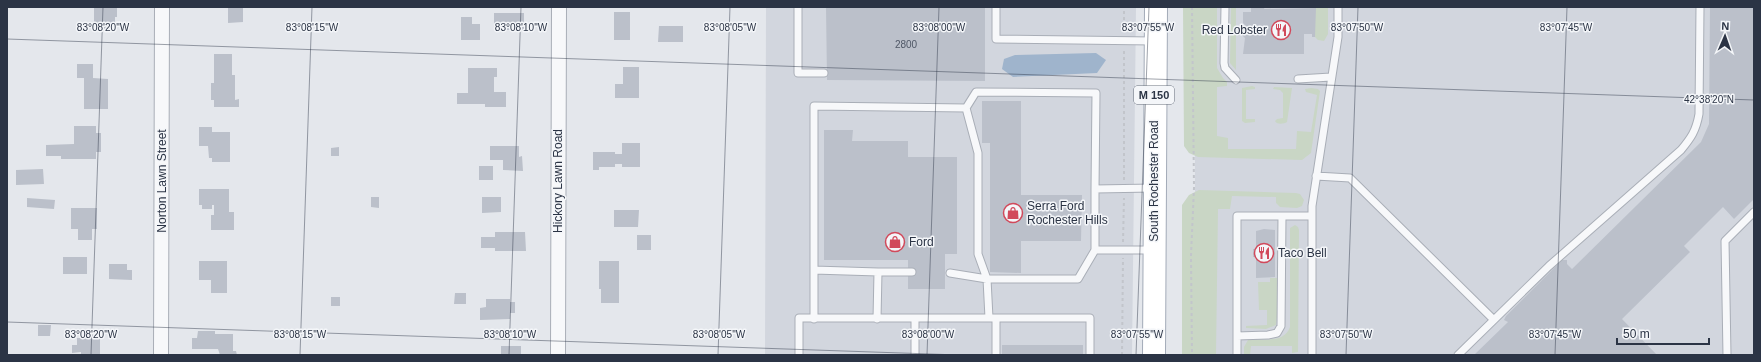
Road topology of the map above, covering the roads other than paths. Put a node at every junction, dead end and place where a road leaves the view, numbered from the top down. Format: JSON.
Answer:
{"nodes":[{"id":1,"x":162,"y":7,"type":"edge"},
{"id":2,"x":559,"y":7,"type":"edge"},
{"id":3,"x":798,"y":7,"type":"edge"},
{"id":4,"x":996,"y":7,"type":"edge"},
{"id":5,"x":1156,"y":7,"type":"edge"},
{"id":6,"x":1225,"y":7,"type":"edge"},
{"id":7,"x":1338,"y":7,"type":"edge"},
{"id":8,"x":1700,"y":7,"type":"edge"},
{"id":9,"x":1155,"y":41,"type":"junction"},
{"id":10,"x":824,"y":73,"type":"dead end"},
{"id":11,"x":1331,"y":77,"type":"junction"},
{"id":12,"x":1298,"y":79,"type":"dead end"},
{"id":13,"x":1236,"y":80,"type":"dead end"},
{"id":14,"x":966,"y":108,"type":"junction"},
{"id":15,"x":1316,"y":176,"type":"junction"},
{"id":16,"x":1154,"y":188,"type":"junction"},
{"id":17,"x":1095,"y":190,"type":"junction"},
{"id":18,"x":1754,"y":212,"type":"edge"},
{"id":19,"x":1282,"y":216,"type":"junction"},
{"id":20,"x":1312,"y":216,"type":"junction"},
{"id":21,"x":1095,"y":250,"type":"junction"},
{"id":22,"x":1154,"y":250,"type":"junction"},
{"id":23,"x":814,"y":270,"type":"junction"},
{"id":24,"x":878,"y":272,"type":"junction"},
{"id":25,"x":912,"y":272,"type":"dead end"},
{"id":26,"x":950,"y":272,"type":"dead end"},
{"id":27,"x":987,"y":278,"type":"junction"},
{"id":28,"x":814,"y":318,"type":"junction"},
{"id":29,"x":993,"y":318,"type":"junction"},
{"id":30,"x":877,"y":319,"type":"junction"},
{"id":31,"x":915,"y":319,"type":"junction"},
{"id":32,"x":1493,"y":319,"type":"junction"},
{"id":33,"x":1237,"y":336,"type":"junction"},
{"id":34,"x":162,"y":355,"type":"edge"},
{"id":35,"x":558,"y":355,"type":"edge"},
{"id":36,"x":799,"y":355,"type":"edge"},
{"id":37,"x":915,"y":355,"type":"edge"},
{"id":38,"x":996,"y":355,"type":"edge"},
{"id":39,"x":1090,"y":355,"type":"edge"},
{"id":40,"x":1154,"y":355,"type":"edge"},
{"id":41,"x":1237,"y":355,"type":"edge"},
{"id":42,"x":1312,"y":355,"type":"edge"},
{"id":43,"x":1458,"y":355,"type":"edge"},
{"id":44,"x":1727,"y":355,"type":"edge"}],
"edges":[{"from":1,"to":34,"type":"street","name":"Norton Lawn Street"},
{"from":2,"to":35,"type":"street","name":"Hickory Lawn Road"},
{"from":3,"to":10,"type":"lane"},
{"from":4,"to":9,"type":"lane"},
{"from":5,"to":9,"type":"main road","name":"South Rochester Road","number":"M 150"},
{"from":6,"to":13,"type":"lane"},
{"from":7,"to":11,"type":"lane"},
{"from":8,"to":32,"type":"lane"},
{"from":9,"to":16,"type":"main road","name":"South Rochester Road","number":"M 150"},
{"from":11,"to":12,"type":"lane"},
{"from":11,"to":15,"type":"lane"},
{"from":14,"to":17,"type":"lane"},
{"from":14,"to":23,"type":"lane"},
{"from":14,"to":27,"type":"lane"},
{"from":15,"to":20,"type":"lane"},
{"from":15,"to":32,"type":"lane"},
{"from":16,"to":17,"type":"lane"},
{"from":16,"to":22,"type":"main road","name":"South Rochester Road","number":"M 150"},
{"from":17,"to":21,"type":"lane"},
{"from":18,"to":44,"type":"lane"},
{"from":19,"to":20,"type":"lane"},
{"from":19,"to":33,"type":"lane"},
{"from":19,"to":33,"type":"lane"},
{"from":20,"to":42,"type":"lane"},
{"from":21,"to":22,"type":"lane"},
{"from":21,"to":27,"type":"lane"},
{"from":22,"to":40,"type":"main road","name":"South Rochester Road","number":"M 150"},
{"from":23,"to":24,"type":"lane"},
{"from":23,"to":28,"type":"lane"},
{"from":24,"to":25,"type":"lane"},
{"from":24,"to":30,"type":"lane"},
{"from":26,"to":27,"type":"lane"},
{"from":27,"to":29,"type":"lane"},
{"from":28,"to":30,"type":"lane"},
{"from":28,"to":36,"type":"lane"},
{"from":29,"to":31,"type":"lane"},
{"from":29,"to":38,"type":"lane"},
{"from":29,"to":39,"type":"lane"},
{"from":30,"to":31,"type":"lane"},
{"from":31,"to":37,"type":"lane"},
{"from":32,"to":43,"type":"lane"},
{"from":33,"to":41,"type":"lane"}]}
